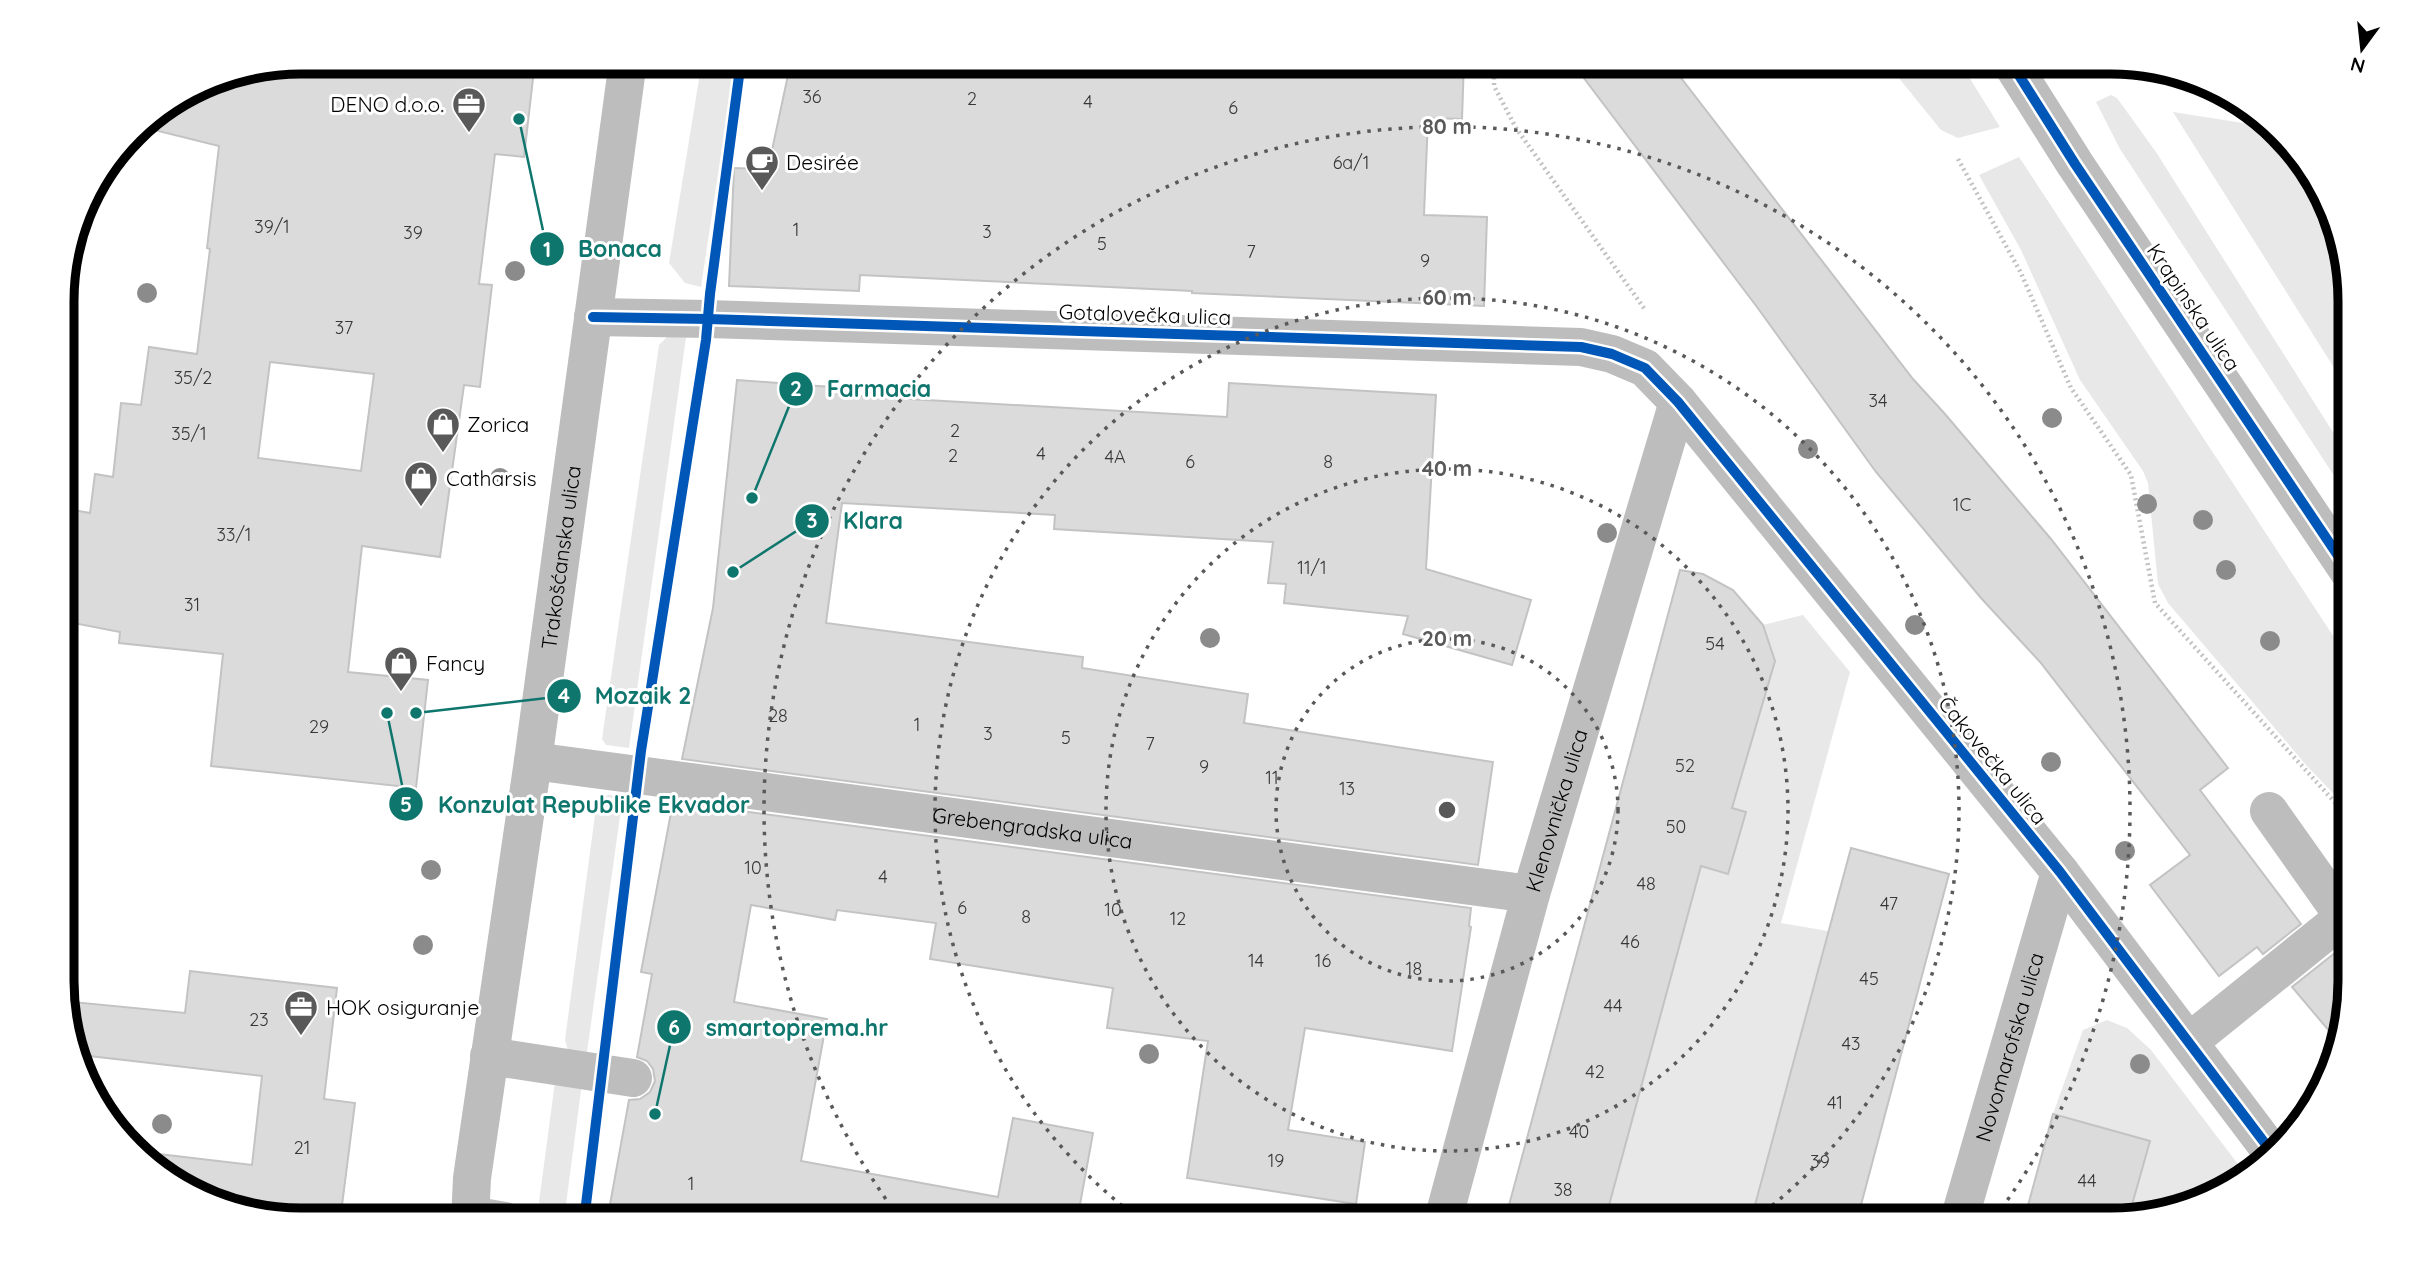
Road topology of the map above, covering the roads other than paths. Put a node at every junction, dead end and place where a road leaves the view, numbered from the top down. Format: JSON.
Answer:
{"nodes":[{"id":1,"x":626,"y":74,"type":"edge"},
{"id":2,"x":2018,"y":74,"type":"edge"},
{"id":3,"x":593,"y":317,"type":"junction"},
{"id":4,"x":1678,"y":402,"type":"junction"},
{"id":5,"x":2338,"y":556,"type":"edge"},
{"id":6,"x":533,"y":761,"type":"junction"},
{"id":7,"x":2269,"y":811,"type":"dead end"},
{"id":8,"x":2060,"y":872,"type":"junction"},
{"id":9,"x":1531,"y":894,"type":"junction"},
{"id":10,"x":2338,"y":909,"type":"edge"},
{"id":11,"x":2338,"y":922,"type":"edge"},
{"id":12,"x":2189,"y":1042,"type":"junction"},
{"id":13,"x":489,"y":1056,"type":"junction"},
{"id":14,"x":633,"y":1078,"type":"dead end"},
{"id":15,"x":2267,"y":1145,"type":"edge"},
{"id":16,"x":1446,"y":1208,"type":"edge"},
{"id":17,"x":1962,"y":1208,"type":"edge"},
{"id":18,"x":480,"y":1209,"type":"edge"}],
"edges":[{"from":1,"to":3,"type":"street","name":"Trakošćanska ulica"},
{"from":2,"to":5,"type":"street","name":"Krapinska ulica"},
{"from":3,"to":4,"type":"street","name":"Gotalovečka ulica"},
{"from":3,"to":6,"type":"street","name":"Trakošćanska ulica"},
{"from":4,"to":8,"type":"street","name":"Čakovečka ulica"},
{"from":4,"to":9,"type":"street","name":"Klenovnička ulica"},
{"from":6,"to":9,"type":"street","name":"Grebengradska ulica"},
{"from":6,"to":13,"type":"street","name":"Trakošćanska ulica"},
{"from":7,"to":10,"type":"street"},
{"from":8,"to":12,"type":"street","name":"Čakovečka ulica"},
{"from":8,"to":17,"type":"street","name":"Novomarofska ulica"},
{"from":9,"to":16,"type":"street","name":"Klenovnička ulica"},
{"from":11,"to":12,"type":"street"},
{"from":12,"to":15,"type":"street","name":"Čakovečka ulica"},
{"from":13,"to":14,"type":"street"},
{"from":13,"to":18,"type":"street","name":"Trakošćanska ulica"}]}
